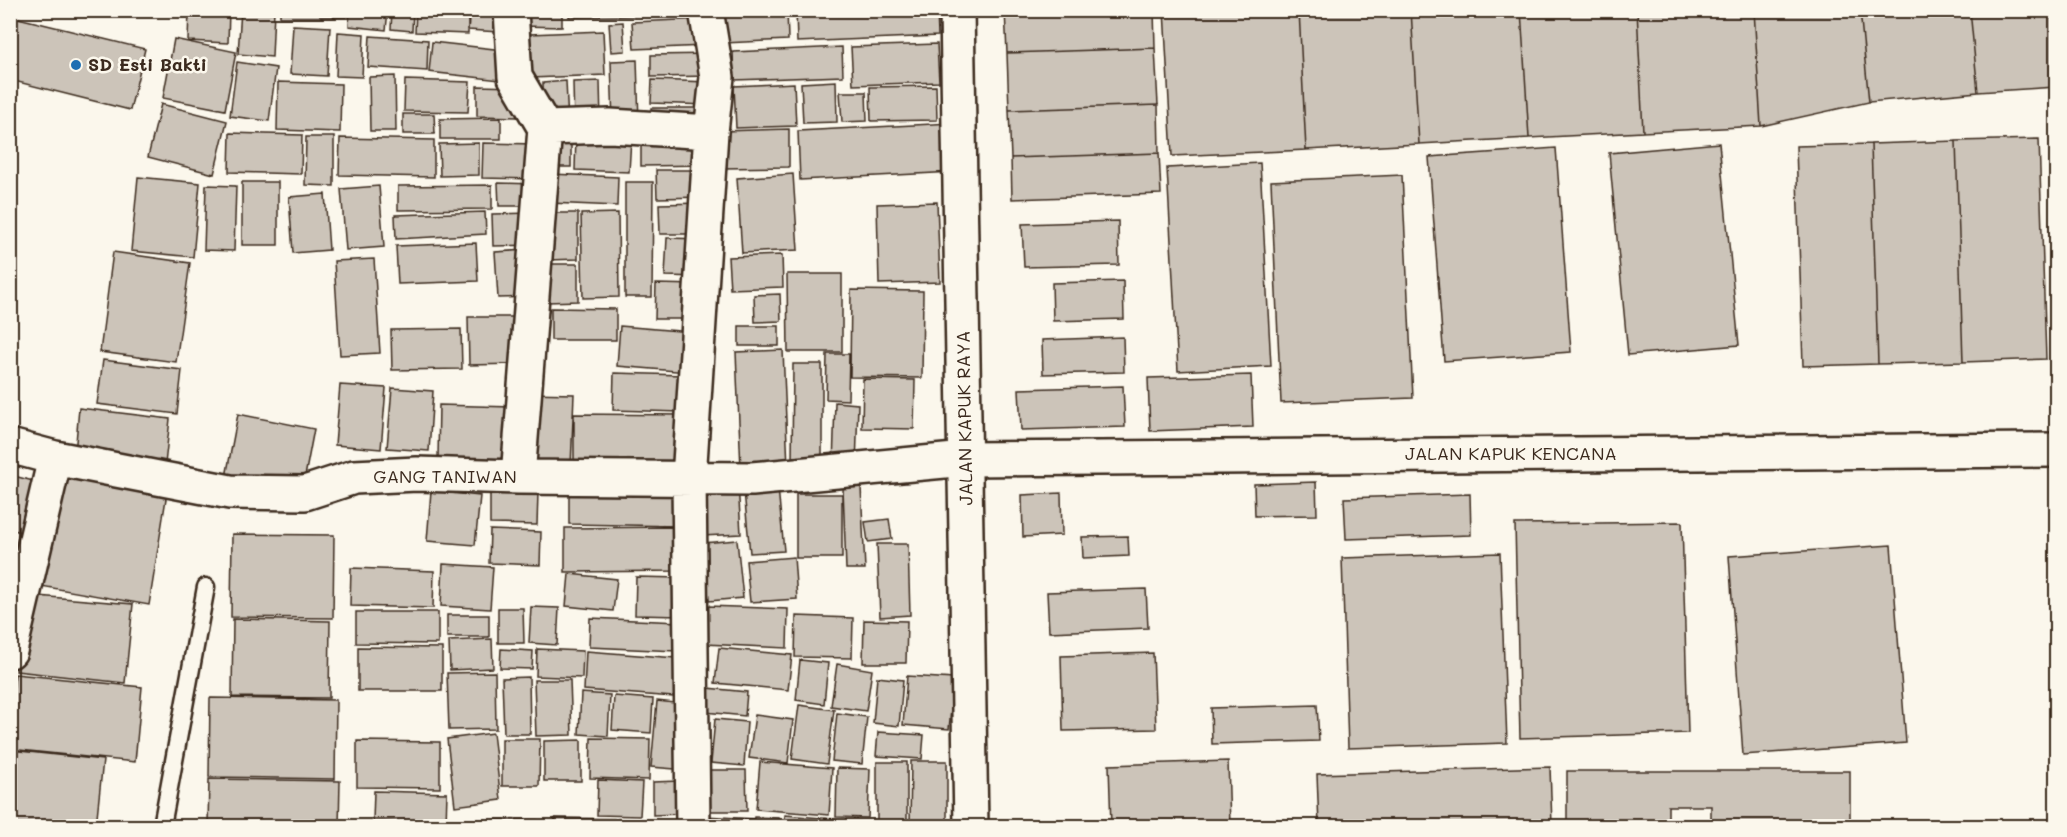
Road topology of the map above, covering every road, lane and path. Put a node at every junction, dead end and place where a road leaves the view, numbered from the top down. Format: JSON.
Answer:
{"nodes":[{"id":1,"x":511,"y":10,"type":"edge"},
{"id":2,"x":706,"y":10,"type":"edge"},
{"id":3,"x":957,"y":10,"type":"edge"},
{"id":4,"x":545,"y":128,"type":"junction"},
{"id":5,"x":711,"y":132,"type":"junction"},
{"id":6,"x":10,"y":446,"type":"edge"},
{"id":7,"x":2056,"y":450,"type":"edge"},
{"id":8,"x":55,"y":458,"type":"junction"},
{"id":9,"x":966,"y":459,"type":"junction"},
{"id":10,"x":518,"y":477,"type":"junction"},
{"id":11,"x":689,"y":479,"type":"junction"},
{"id":12,"x":206,"y":586,"type":"dead end"},
{"id":13,"x":10,"y":651,"type":"edge"},
{"id":14,"x":162,"y":826,"type":"edge"},
{"id":15,"x":693,"y":826,"type":"edge"},
{"id":16,"x":971,"y":826,"type":"edge"}],
"edges":[{"from":1,"to":4,"type":"street"},
{"from":2,"to":5,"type":"street"},
{"from":3,"to":9,"type":"street","name":"JALAN KAPUK RAYA"},
{"from":4,"to":5,"type":"street"},
{"from":4,"to":10,"type":"street"},
{"from":5,"to":11,"type":"street"},
{"from":6,"to":8,"type":"street","name":"GANG TANIWAN"},
{"from":7,"to":9,"type":"street","name":"JALAN KAPUK KENCANA"},
{"from":8,"to":10,"type":"street","name":"GANG TANIWAN"},
{"from":8,"to":13,"type":"street"},
{"from":9,"to":11,"type":"street","name":"GANG TANIWAN"},
{"from":9,"to":16,"type":"street","name":"JALAN KAPUK RAYA"},
{"from":10,"to":11,"type":"street","name":"GANG TANIWAN"},
{"from":11,"to":15,"type":"street"},
{"from":12,"to":14,"type":"lane"}]}
